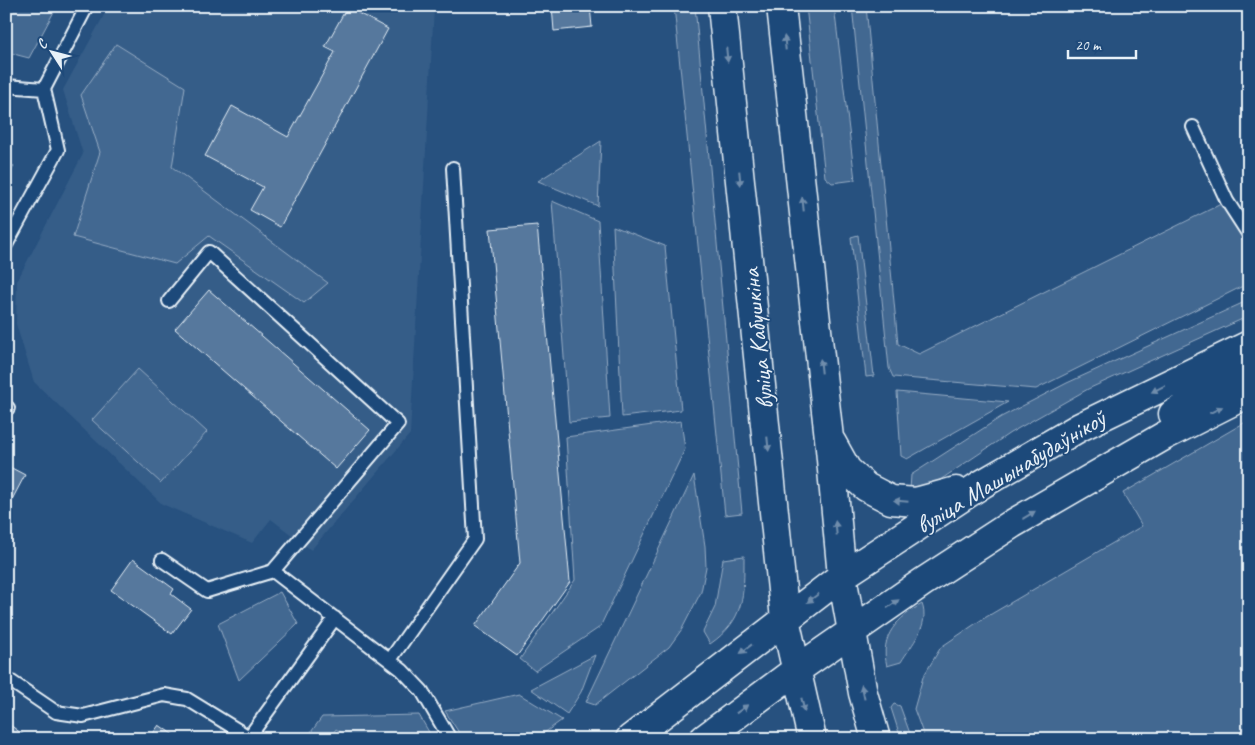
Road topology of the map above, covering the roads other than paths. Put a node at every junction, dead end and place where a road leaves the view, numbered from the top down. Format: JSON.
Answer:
{"nodes":[{"id":1,"x":87,"y":6,"type":"edge"},
{"id":2,"x":722,"y":6,"type":"edge"},
{"id":3,"x":781,"y":6,"type":"edge"},
{"id":4,"x":6,"y":86,"type":"edge"},
{"id":5,"x":44,"y":89,"type":"junction"},
{"id":6,"x":1193,"y":128,"type":"dead end"},
{"id":7,"x":452,"y":168,"type":"dead end"},
{"id":8,"x":1249,"y":235,"type":"edge"},
{"id":9,"x":6,"y":245,"type":"edge"},
{"id":10,"x":169,"y":301,"type":"dead end"},
{"id":11,"x":1249,"y":345,"type":"edge"},
{"id":12,"x":1249,"y":363,"type":"edge"},
{"id":13,"x":1249,"y":393,"type":"edge"},
{"id":14,"x":1172,"y":432,"type":"junction"},
{"id":15,"x":829,"y":438,"type":"junction"},
{"id":16,"x":982,"y":484,"type":"junction"},
{"id":17,"x":162,"y":560,"type":"dead end"},
{"id":18,"x":273,"y":571,"type":"junction"},
{"id":19,"x":842,"y":576,"type":"junction"},
{"id":20,"x":335,"y":618,"type":"junction"},
{"id":21,"x":785,"y":619,"type":"junction"},
{"id":22,"x":853,"y":632,"type":"junction"},
{"id":23,"x":390,"y":660,"type":"junction"},
{"id":24,"x":795,"y":671,"type":"junction"},
{"id":25,"x":6,"y":678,"type":"edge"},
{"id":26,"x":248,"y":738,"type":"edge"},
{"id":27,"x":450,"y":739,"type":"edge"},
{"id":28,"x":630,"y":739,"type":"edge"},
{"id":29,"x":704,"y":739,"type":"edge"},
{"id":30,"x":812,"y":739,"type":"edge"},
{"id":31,"x":876,"y":739,"type":"edge"}],
"edges":[{"from":1,"to":5,"type":"lane"},
{"from":2,"to":21,"type":"main road","name":"вуліца Кабушкіна","one_way":true},
{"from":15,"to":3,"type":"main road","one_way":true},
{"from":4,"to":5,"type":"lane"},
{"from":5,"to":9,"type":"lane"},
{"from":6,"to":8,"type":"lane"},
{"from":7,"to":23,"type":"lane"},
{"from":10,"to":18,"type":"lane"},
{"from":11,"to":16,"type":"main road","name":"вуліца Машынабудаўнікоў","one_way":true},
{"from":12,"to":14,"type":"main road"},
{"from":14,"to":13,"type":"main road","name":"вуліца Машынабудаўнікоў","one_way":true},
{"from":22,"to":14,"type":"main road","name":"вуліца Машынабудаўнікоў","one_way":true},
{"from":16,"to":15,"type":"main road","one_way":true},
{"from":19,"to":15,"type":"main road","one_way":true},
{"from":16,"to":19,"type":"main road","name":"вуліца Машынабудаўнікоў"},
{"from":17,"to":18,"type":"lane"},
{"from":18,"to":20,"type":"lane"},
{"from":19,"to":21,"type":"main road","name":"вуліца Машынабудаўнікоў","one_way":true},
{"from":19,"to":22,"type":"main road"},
{"from":20,"to":23,"type":"lane"},
{"from":20,"to":26,"type":"lane"},
{"from":21,"to":24,"type":"main road","name":"вуліца Кабушкіна"},
{"from":21,"to":28,"type":"main road","name":"вуліца Машынабудаўнікоў","one_way":true},
{"from":22,"to":24,"type":"main road","name":"вуліца Машынабудаўнікоў"},
{"from":31,"to":22,"type":"main road","one_way":true},
{"from":23,"to":27,"type":"lane"},
{"from":29,"to":24,"type":"main road","name":"вуліца Машынабудаўнікоў","one_way":true},
{"from":24,"to":30,"type":"main road","name":"вуліца Кабушкіна","one_way":true},
{"from":25,"to":26,"type":"lane"}]}
